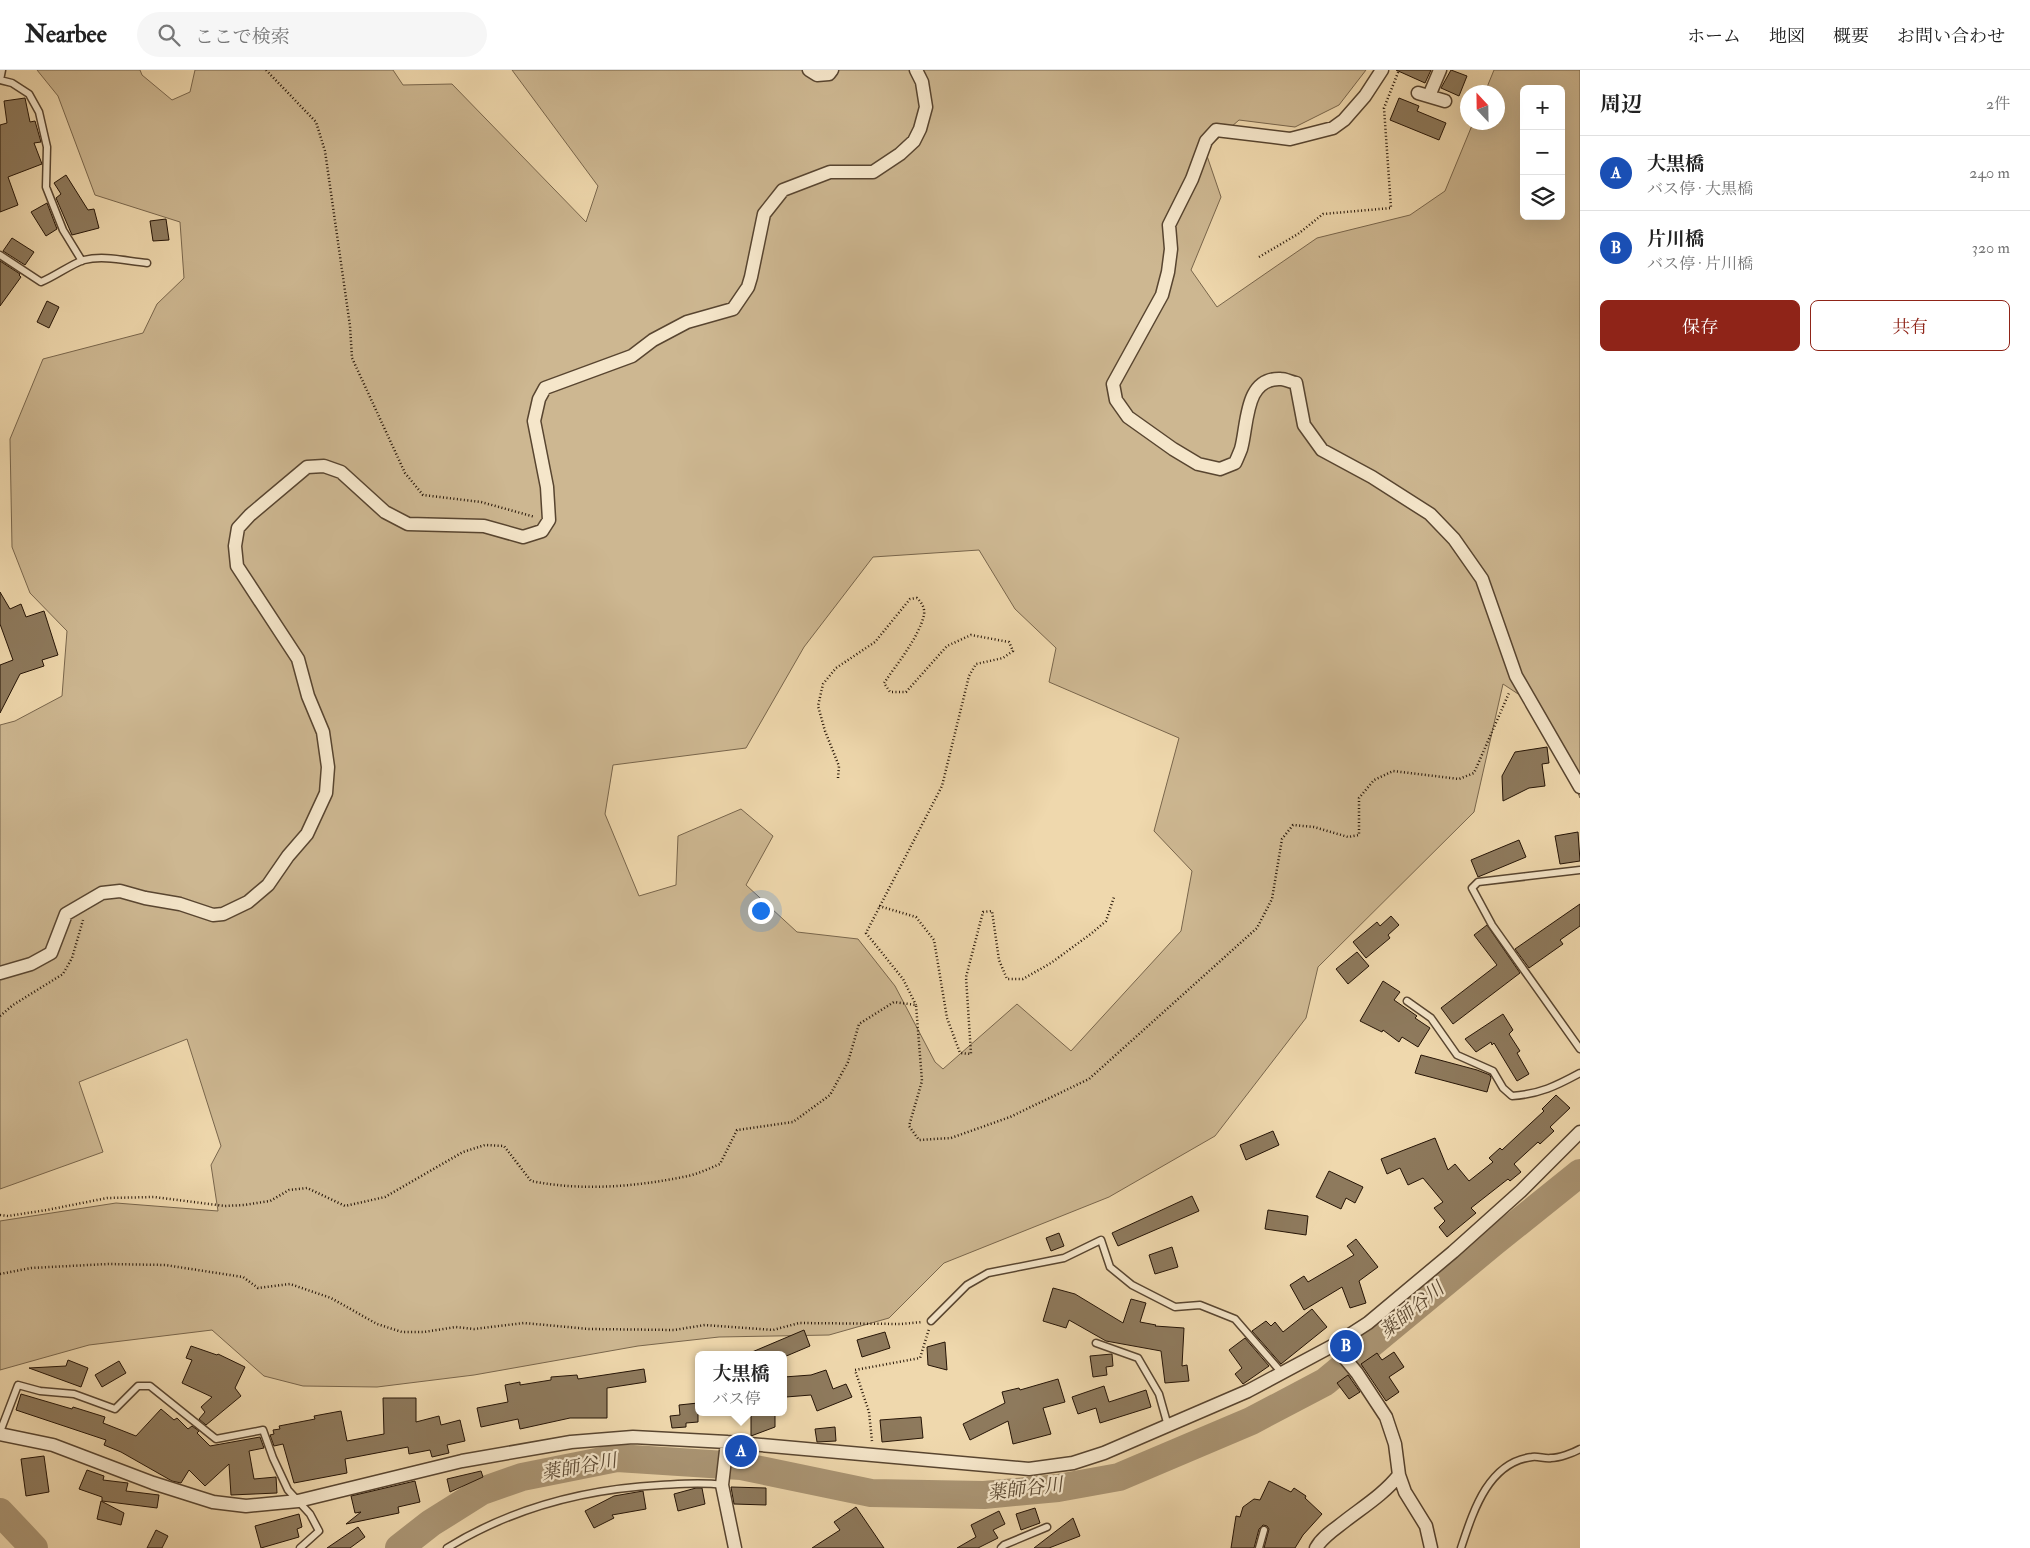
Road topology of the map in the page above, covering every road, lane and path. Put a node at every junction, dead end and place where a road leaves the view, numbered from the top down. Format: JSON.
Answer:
{"nodes":[{"id":1,"x":2,"y":70,"type":"edge"},
{"id":2,"x":266,"y":70,"type":"edge"},
{"id":3,"x":809,"y":70,"type":"edge"},
{"id":4,"x":832,"y":70,"type":"edge"},
{"id":5,"x":916,"y":70,"type":"edge"},
{"id":6,"x":1382,"y":70,"type":"edge"},
{"id":7,"x":1399,"y":70,"type":"edge"},
{"id":8,"x":1440,"y":70,"type":"edge"},
{"id":9,"x":0,"y":80,"type":"edge"},
{"id":10,"x":1444,"y":101,"type":"dead end"},
{"id":11,"x":0,"y":255,"type":"edge"},
{"id":12,"x":1260,"y":256,"type":"dead end"},
{"id":13,"x":82,"y":261,"type":"junction"},
{"id":14,"x":147,"y":263,"type":"dead end"},
{"id":15,"x":549,"y":520,"type":"junction"},
{"id":16,"x":1516,"y":676,"type":"junction"},
{"id":17,"x":838,"y":778,"type":"dead end"},
{"id":18,"x":1580,"y":787,"type":"edge"},
{"id":19,"x":1580,"y":870,"type":"edge"},
{"id":20,"x":1114,"y":897,"type":"dead end"},
{"id":21,"x":879,"y":906,"type":"junction"},
{"id":22,"x":0,"y":973,"type":"edge"},
{"id":23,"x":1407,"y":1001,"type":"dead end"},
{"id":24,"x":916,"y":1005,"type":"junction"},
{"id":25,"x":1580,"y":1049,"type":"edge"},
{"id":26,"x":1580,"y":1073,"type":"edge"},
{"id":27,"x":1580,"y":1132,"type":"edge"},
{"id":28,"x":0,"y":1215,"type":"edge"},
{"id":29,"x":0,"y":1274,"type":"edge"},
{"id":30,"x":931,"y":1321,"type":"junction"},
{"id":31,"x":1096,"y":1343,"type":"dead end"},
{"id":32,"x":1338,"y":1349,"type":"junction"},
{"id":33,"x":1282,"y":1373,"type":"junction"},
{"id":34,"x":1168,"y":1426,"type":"junction"},
{"id":35,"x":0,"y":1433,"type":"edge"},
{"id":36,"x":727,"y":1446,"type":"junction"},
{"id":37,"x":1580,"y":1449,"type":"edge"},
{"id":38,"x":874,"y":1454,"type":"junction"},
{"id":39,"x":1399,"y":1475,"type":"junction"},
{"id":40,"x":723,"y":1482,"type":"junction"},
{"id":41,"x":298,"y":1501,"type":"junction"},
{"id":42,"x":1047,"y":1527,"type":"dead end"},
{"id":43,"x":1264,"y":1530,"type":"dead end"},
{"id":44,"x":300,"y":1548,"type":"edge"},
{"id":45,"x":447,"y":1548,"type":"edge"},
{"id":46,"x":735,"y":1548,"type":"edge"},
{"id":47,"x":1001,"y":1548,"type":"edge"},
{"id":48,"x":1259,"y":1548,"type":"edge"},
{"id":49,"x":1316,"y":1548,"type":"edge"},
{"id":50,"x":1431,"y":1548,"type":"edge"},
{"id":51,"x":1460,"y":1548,"type":"edge"}],
"edges":[{"from":1,"to":9,"type":"lane"},
{"from":2,"to":15,"type":"path"},
{"from":3,"to":4,"type":"street"},
{"from":5,"to":15,"type":"street"},
{"from":6,"to":16,"type":"street"},
{"from":7,"to":12,"type":"path"},
{"from":8,"to":10,"type":"street"},
{"from":9,"to":13,"type":"lane"},
{"from":11,"to":13,"type":"lane"},
{"from":13,"to":14,"type":"lane"},
{"from":15,"to":22,"type":"street"},
{"from":16,"to":18,"type":"street"},
{"from":16,"to":24,"type":"path"},
{"from":17,"to":21,"type":"path"},
{"from":19,"to":25,"type":"lane"},
{"from":20,"to":21,"type":"path"},
{"from":21,"to":24,"type":"path"},
{"from":23,"to":26,"type":"lane"},
{"from":24,"to":28,"type":"path"},
{"from":27,"to":32,"type":"street"},
{"from":29,"to":30,"type":"path"},
{"from":30,"to":33,"type":"lane"},
{"from":30,"to":38,"type":"path"},
{"from":31,"to":34,"type":"lane"},
{"from":32,"to":33,"type":"street"},
{"from":32,"to":39,"type":"street"},
{"from":33,"to":34,"type":"street"},
{"from":34,"to":38,"type":"street"},
{"from":35,"to":41,"type":"street"},
{"from":35,"to":41,"type":"lane"},
{"from":36,"to":38,"type":"street"},
{"from":36,"to":40,"type":"street"},
{"from":36,"to":41,"type":"street"},
{"from":37,"to":51,"type":"lane"},
{"from":39,"to":49,"type":"street"},
{"from":39,"to":50,"type":"street"},
{"from":40,"to":45,"type":"lane"},
{"from":40,"to":46,"type":"street"},
{"from":41,"to":44,"type":"lane"},
{"from":42,"to":47,"type":"lane"},
{"from":43,"to":48,"type":"lane"}]}
